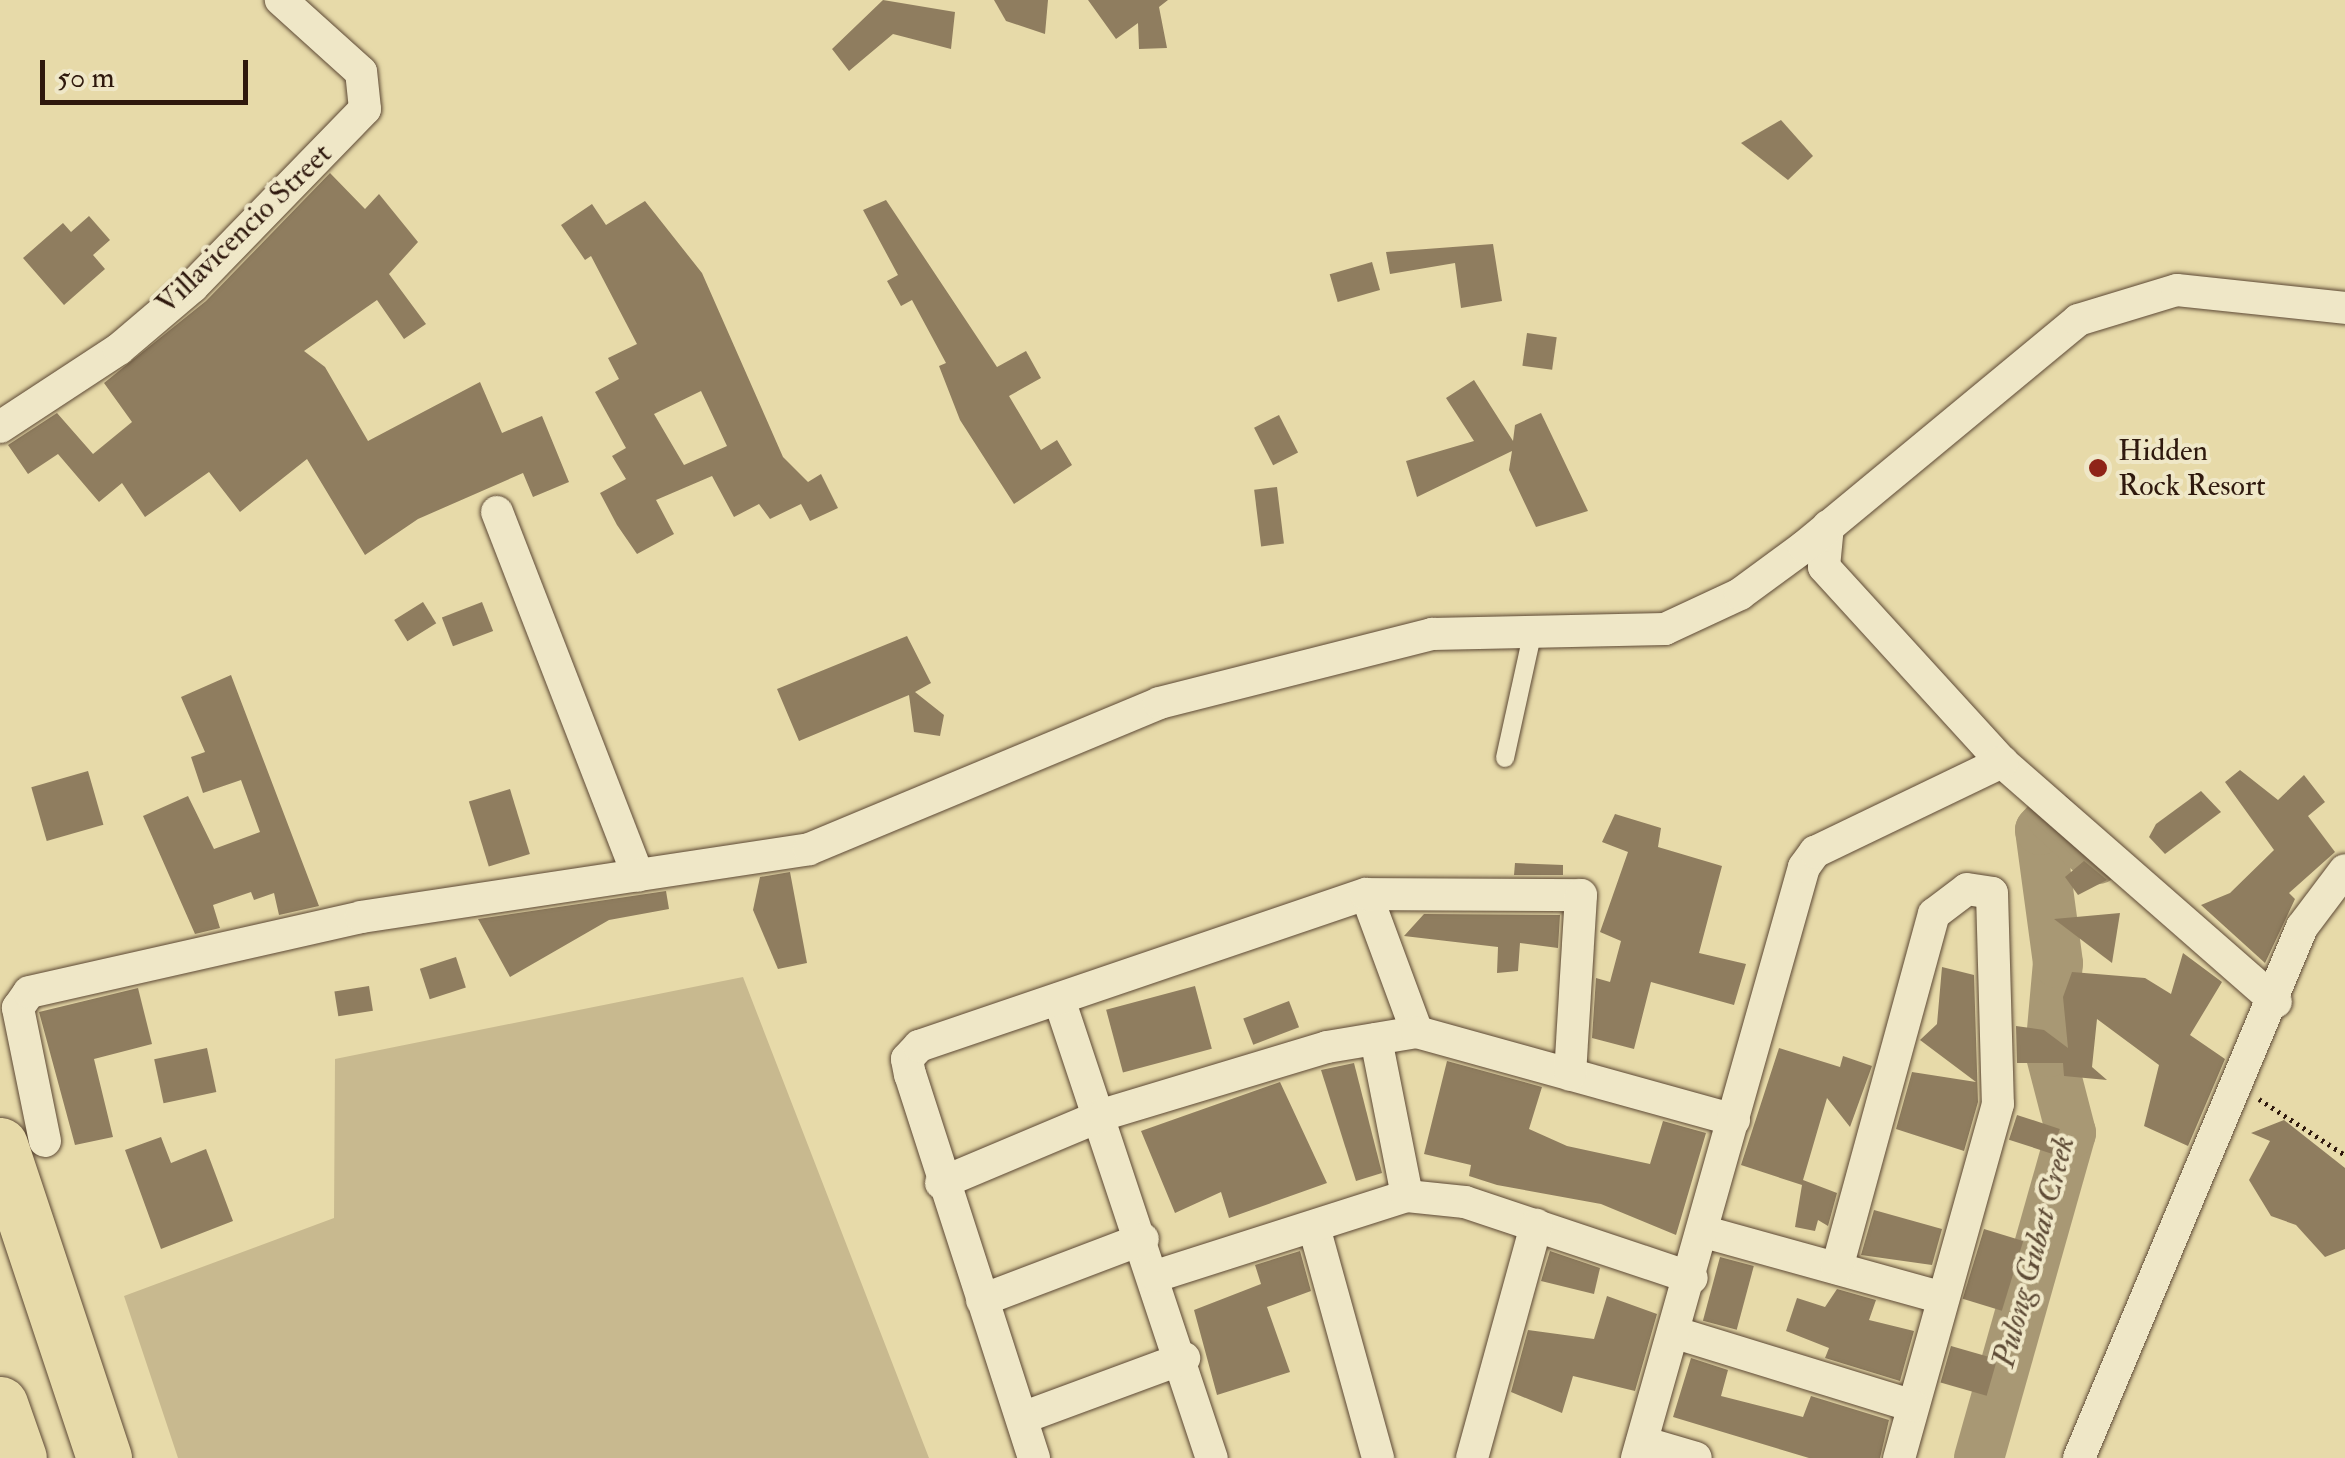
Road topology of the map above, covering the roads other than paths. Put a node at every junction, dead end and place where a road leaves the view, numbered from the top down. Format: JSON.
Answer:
{"nodes":[{"id":1,"x":281,"y":0,"type":"edge"},
{"id":2,"x":2345,"y":308,"type":"edge"},
{"id":3,"x":0,"y":427,"type":"edge"},
{"id":4,"x":497,"y":512,"type":"dead end"},
{"id":5,"x":1828,"y":526,"type":"junction"},
{"id":6,"x":1533,"y":632,"type":"junction"},
{"id":7,"x":1505,"y":758,"type":"dead end"},
{"id":8,"x":2002,"y":762,"type":"junction"},
{"id":9,"x":2345,"y":870,"type":"edge"},
{"id":10,"x":638,"y":876,"type":"junction"},
{"id":11,"x":1366,"y":894,"type":"junction"},
{"id":12,"x":1059,"y":999,"type":"junction"},
{"id":13,"x":2276,"y":1002,"type":"junction"},
{"id":14,"x":1417,"y":1032,"type":"junction"},
{"id":15,"x":1376,"y":1039,"type":"junction"},
{"id":16,"x":1570,"y":1075,"type":"junction"},
{"id":17,"x":1105,"y":1114,"type":"junction"},
{"id":18,"x":1734,"y":1120,"type":"junction"},
{"id":19,"x":22,"y":1143,"type":"edge"},
{"id":20,"x":941,"y":1183,"type":"junction"},
{"id":21,"x":1407,"y":1196,"type":"junction"},
{"id":22,"x":1536,"y":1225,"type":"junction"},
{"id":23,"x":1314,"y":1226,"type":"junction"},
{"id":24,"x":1705,"y":1232,"type":"junction"},
{"id":25,"x":1143,"y":1239,"type":"junction"},
{"id":26,"x":1838,"y":1268,"type":"junction"},
{"id":27,"x":1156,"y":1276,"type":"junction"},
{"id":28,"x":1692,"y":1278,"type":"junction"},
{"id":29,"x":1943,"y":1298,"type":"junction"},
{"id":30,"x":982,"y":1300,"type":"junction"},
{"id":31,"x":1676,"y":1333,"type":"junction"},
{"id":32,"x":1184,"y":1358,"type":"junction"},
{"id":33,"x":0,"y":1404,"type":"edge"},
{"id":34,"x":1913,"y":1406,"type":"junction"},
{"id":35,"x":1022,"y":1418,"type":"junction"},
{"id":36,"x":1640,"y":1450,"type":"edge"},
{"id":37,"x":18,"y":1458,"type":"edge"},
{"id":38,"x":104,"y":1458,"type":"edge"},
{"id":39,"x":1034,"y":1458,"type":"edge"},
{"id":40,"x":1212,"y":1458,"type":"edge"},
{"id":41,"x":1378,"y":1458,"type":"edge"},
{"id":42,"x":1472,"y":1458,"type":"edge"},
{"id":43,"x":1696,"y":1458,"type":"edge"},
{"id":44,"x":1899,"y":1458,"type":"edge"},
{"id":45,"x":2079,"y":1458,"type":"edge"}],
"edges":[{"from":1,"to":3,"type":"street","name":"Villavicencio Street"},
{"from":2,"to":5,"type":"street"},
{"from":4,"to":10,"type":"street"},
{"from":5,"to":6,"type":"street"},
{"from":5,"to":8,"type":"street"},
{"from":6,"to":7,"type":"lane"},
{"from":6,"to":10,"type":"street"},
{"from":8,"to":13,"type":"street"},
{"from":8,"to":18,"type":"street"},
{"from":9,"to":13,"type":"street"},
{"from":10,"to":19,"type":"street"},
{"from":11,"to":12,"type":"street"},
{"from":11,"to":14,"type":"street"},
{"from":11,"to":16,"type":"street"},
{"from":12,"to":17,"type":"street"},
{"from":12,"to":20,"type":"street"},
{"from":13,"to":45,"type":"street"},
{"from":14,"to":15,"type":"street"},
{"from":14,"to":16,"type":"street"},
{"from":15,"to":17,"type":"street"},
{"from":15,"to":21,"type":"street"},
{"from":16,"to":18,"type":"street"},
{"from":17,"to":20,"type":"street"},
{"from":17,"to":25,"type":"street"},
{"from":18,"to":24,"type":"street"},
{"from":19,"to":38,"type":"highway"},
{"from":20,"to":30,"type":"street"},
{"from":21,"to":22,"type":"street"},
{"from":21,"to":23,"type":"street"},
{"from":22,"to":28,"type":"street"},
{"from":22,"to":42,"type":"street"},
{"from":23,"to":27,"type":"street"},
{"from":23,"to":41,"type":"street"},
{"from":24,"to":26,"type":"street"},
{"from":24,"to":28,"type":"street"},
{"from":25,"to":27,"type":"street"},
{"from":25,"to":30,"type":"street"},
{"from":26,"to":29,"type":"street"},
{"from":26,"to":29,"type":"street"},
{"from":27,"to":32,"type":"street"},
{"from":28,"to":31,"type":"street"},
{"from":29,"to":34,"type":"street"},
{"from":30,"to":35,"type":"street"},
{"from":31,"to":34,"type":"street"},
{"from":31,"to":36,"type":"street"},
{"from":32,"to":35,"type":"street"},
{"from":32,"to":40,"type":"street"},
{"from":33,"to":37,"type":"highway"},
{"from":34,"to":44,"type":"street"},
{"from":35,"to":39,"type":"street"},
{"from":36,"to":43,"type":"street"}]}
